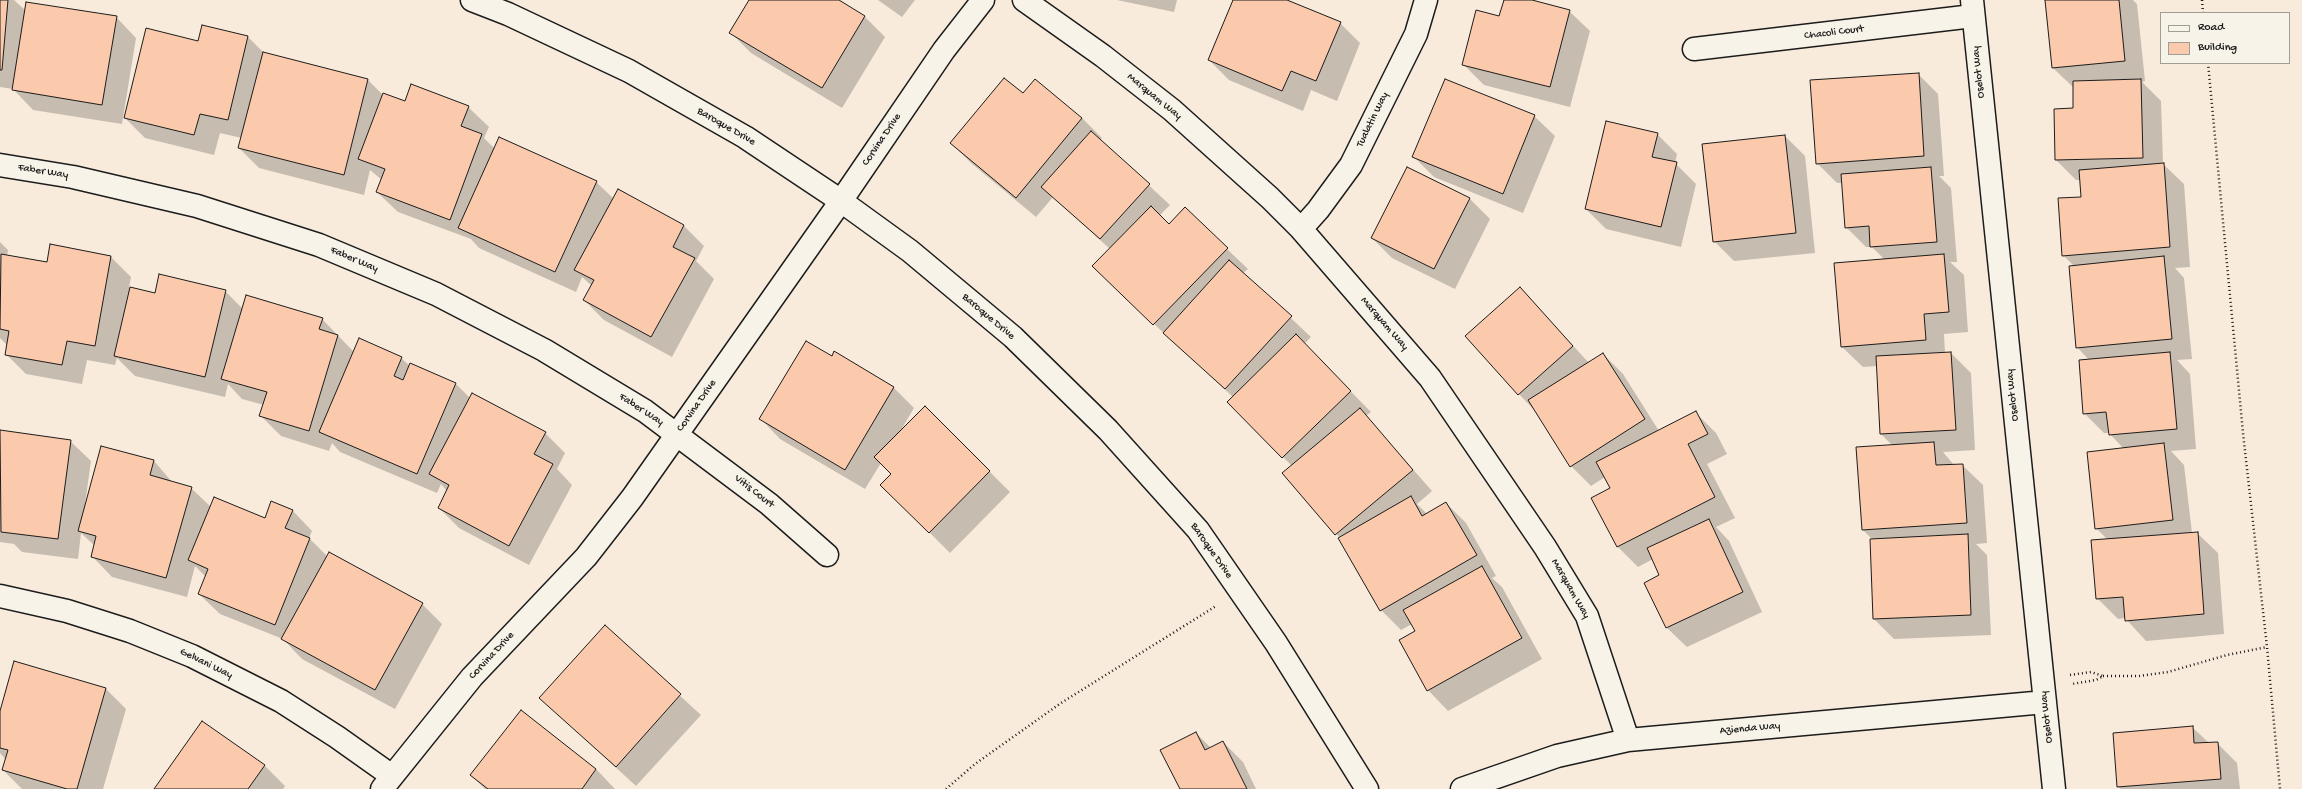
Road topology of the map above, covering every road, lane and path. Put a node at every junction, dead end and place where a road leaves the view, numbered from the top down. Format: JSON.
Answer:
{"nodes":[{"id":1,"x":472,"y":0,"type":"edge"},
{"id":2,"x":983,"y":0,"type":"edge"},
{"id":3,"x":1024,"y":0,"type":"edge"},
{"id":4,"x":1426,"y":0,"type":"edge"},
{"id":5,"x":2202,"y":0,"type":"edge"},
{"id":6,"x":1972,"y":8,"type":"edge"},
{"id":7,"x":2204,"y":12,"type":"edge"},
{"id":8,"x":1694,"y":49,"type":"dead end"},
{"id":9,"x":2208,"y":64,"type":"edge"},
{"id":10,"x":0,"y":165,"type":"edge"},
{"id":11,"x":842,"y":201,"type":"junction"},
{"id":12,"x":1301,"y":229,"type":"junction"},
{"id":13,"x":677,"y":434,"type":"junction"},
{"id":14,"x":827,"y":554,"type":"dead end"},
{"id":15,"x":1239,"y":593,"type":"junction"},
{"id":16,"x":0,"y":596,"type":"edge"},
{"id":17,"x":2267,"y":647,"type":"junction"},
{"id":18,"x":2103,"y":676,"type":"dead end"},
{"id":19,"x":2045,"y":702,"type":"junction"},
{"id":20,"x":1628,"y":740,"type":"junction"},
{"id":21,"x":387,"y":783,"type":"edge"},
{"id":22,"x":946,"y":789,"type":"edge"},
{"id":23,"x":1368,"y":789,"type":"edge"},
{"id":24,"x":1462,"y":789,"type":"edge"},
{"id":25,"x":2054,"y":789,"type":"edge"},
{"id":26,"x":2280,"y":789,"type":"edge"}],
"edges":[{"from":1,"to":11,"type":"street","name":"Baroque Drive"},
{"from":2,"to":11,"type":"street","name":"Corvina Drive"},
{"from":3,"to":12,"type":"street","name":"Marquam Way"},
{"from":4,"to":12,"type":"street","name":"Tualatin Way"},
{"from":5,"to":7,"type":"path"},
{"from":6,"to":8,"type":"street","name":"Chacoli Court"},
{"from":6,"to":19,"type":"street","name":"Oselot Way"},
{"from":9,"to":17,"type":"path"},
{"from":10,"to":13,"type":"street","name":"Faber Way"},
{"from":11,"to":13,"type":"street","name":"Corvina Drive"},
{"from":11,"to":15,"type":"street","name":"Baroque Drive"},
{"from":12,"to":20,"type":"street","name":"Marquam Way"},
{"from":13,"to":14,"type":"street","name":"Vitis Court"},
{"from":13,"to":21,"type":"street","name":"Corvina Drive"},
{"from":15,"to":22,"type":"path"},
{"from":15,"to":23,"type":"street","name":"Baroque Drive"},
{"from":16,"to":21,"type":"street","name":"Gelvani Way"},
{"from":17,"to":18,"type":"path"},
{"from":17,"to":26,"type":"path"},
{"from":19,"to":20,"type":"street","name":"Azienda Way"},
{"from":19,"to":25,"type":"street","name":"Oselot Way"},
{"from":20,"to":24,"type":"street","name":"Azienda Way"}]}
